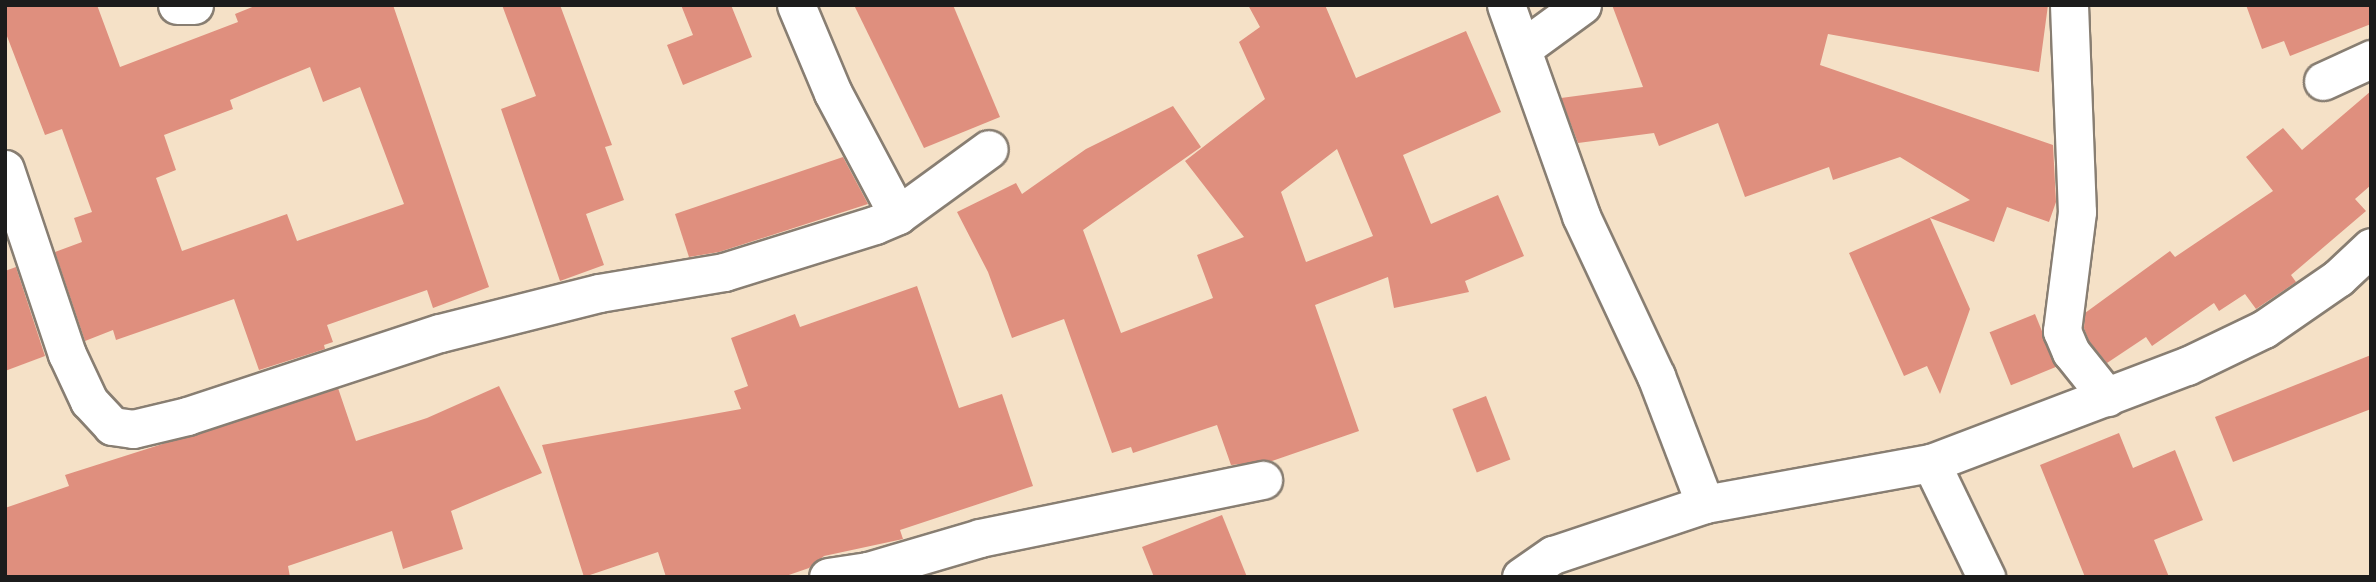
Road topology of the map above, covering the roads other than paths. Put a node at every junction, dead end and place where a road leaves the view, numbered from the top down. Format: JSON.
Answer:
{"nodes":[{"id":1,"x":177,"y":5,"type":"edge"},
{"id":2,"x":194,"y":5,"type":"edge"},
{"id":3,"x":796,"y":5,"type":"edge"},
{"id":4,"x":1506,"y":5,"type":"edge"},
{"id":5,"x":1583,"y":5,"type":"edge"},
{"id":6,"x":2069,"y":5,"type":"edge"},
{"id":7,"x":1523,"y":48,"type":"junction"},
{"id":8,"x":2371,"y":59,"type":"edge"},
{"id":9,"x":2323,"y":81,"type":"dead end"},
{"id":10,"x":989,"y":149,"type":"dead end"},
{"id":11,"x":5,"y":169,"type":"edge"},
{"id":12,"x":898,"y":215,"type":"junction"},
{"id":13,"x":2371,"y":247,"type":"edge"},
{"id":14,"x":2107,"y":397,"type":"junction"},
{"id":15,"x":1931,"y":463,"type":"junction"},
{"id":16,"x":1263,"y":480,"type":"dead end"},
{"id":17,"x":1705,"y":504,"type":"junction"},
{"id":18,"x":869,"y":574,"type":"edge"},
{"id":19,"x":828,"y":577,"type":"edge"},
{"id":20,"x":1521,"y":577,"type":"edge"},
{"id":21,"x":1986,"y":577,"type":"edge"}],
"edges":[{"from":1,"to":2,"type":"street"},
{"from":3,"to":12,"type":"street"},
{"from":4,"to":7,"type":"street"},
{"from":5,"to":7,"type":"street"},
{"from":6,"to":14,"type":"street"},
{"from":7,"to":17,"type":"street"},
{"from":8,"to":9,"type":"street"},
{"from":10,"to":12,"type":"street"},
{"from":11,"to":12,"type":"street"},
{"from":13,"to":14,"type":"street"},
{"from":14,"to":15,"type":"street"},
{"from":15,"to":17,"type":"street"},
{"from":15,"to":21,"type":"street"},
{"from":16,"to":18,"type":"street"},
{"from":17,"to":20,"type":"street"},
{"from":18,"to":19,"type":"street"}]}
